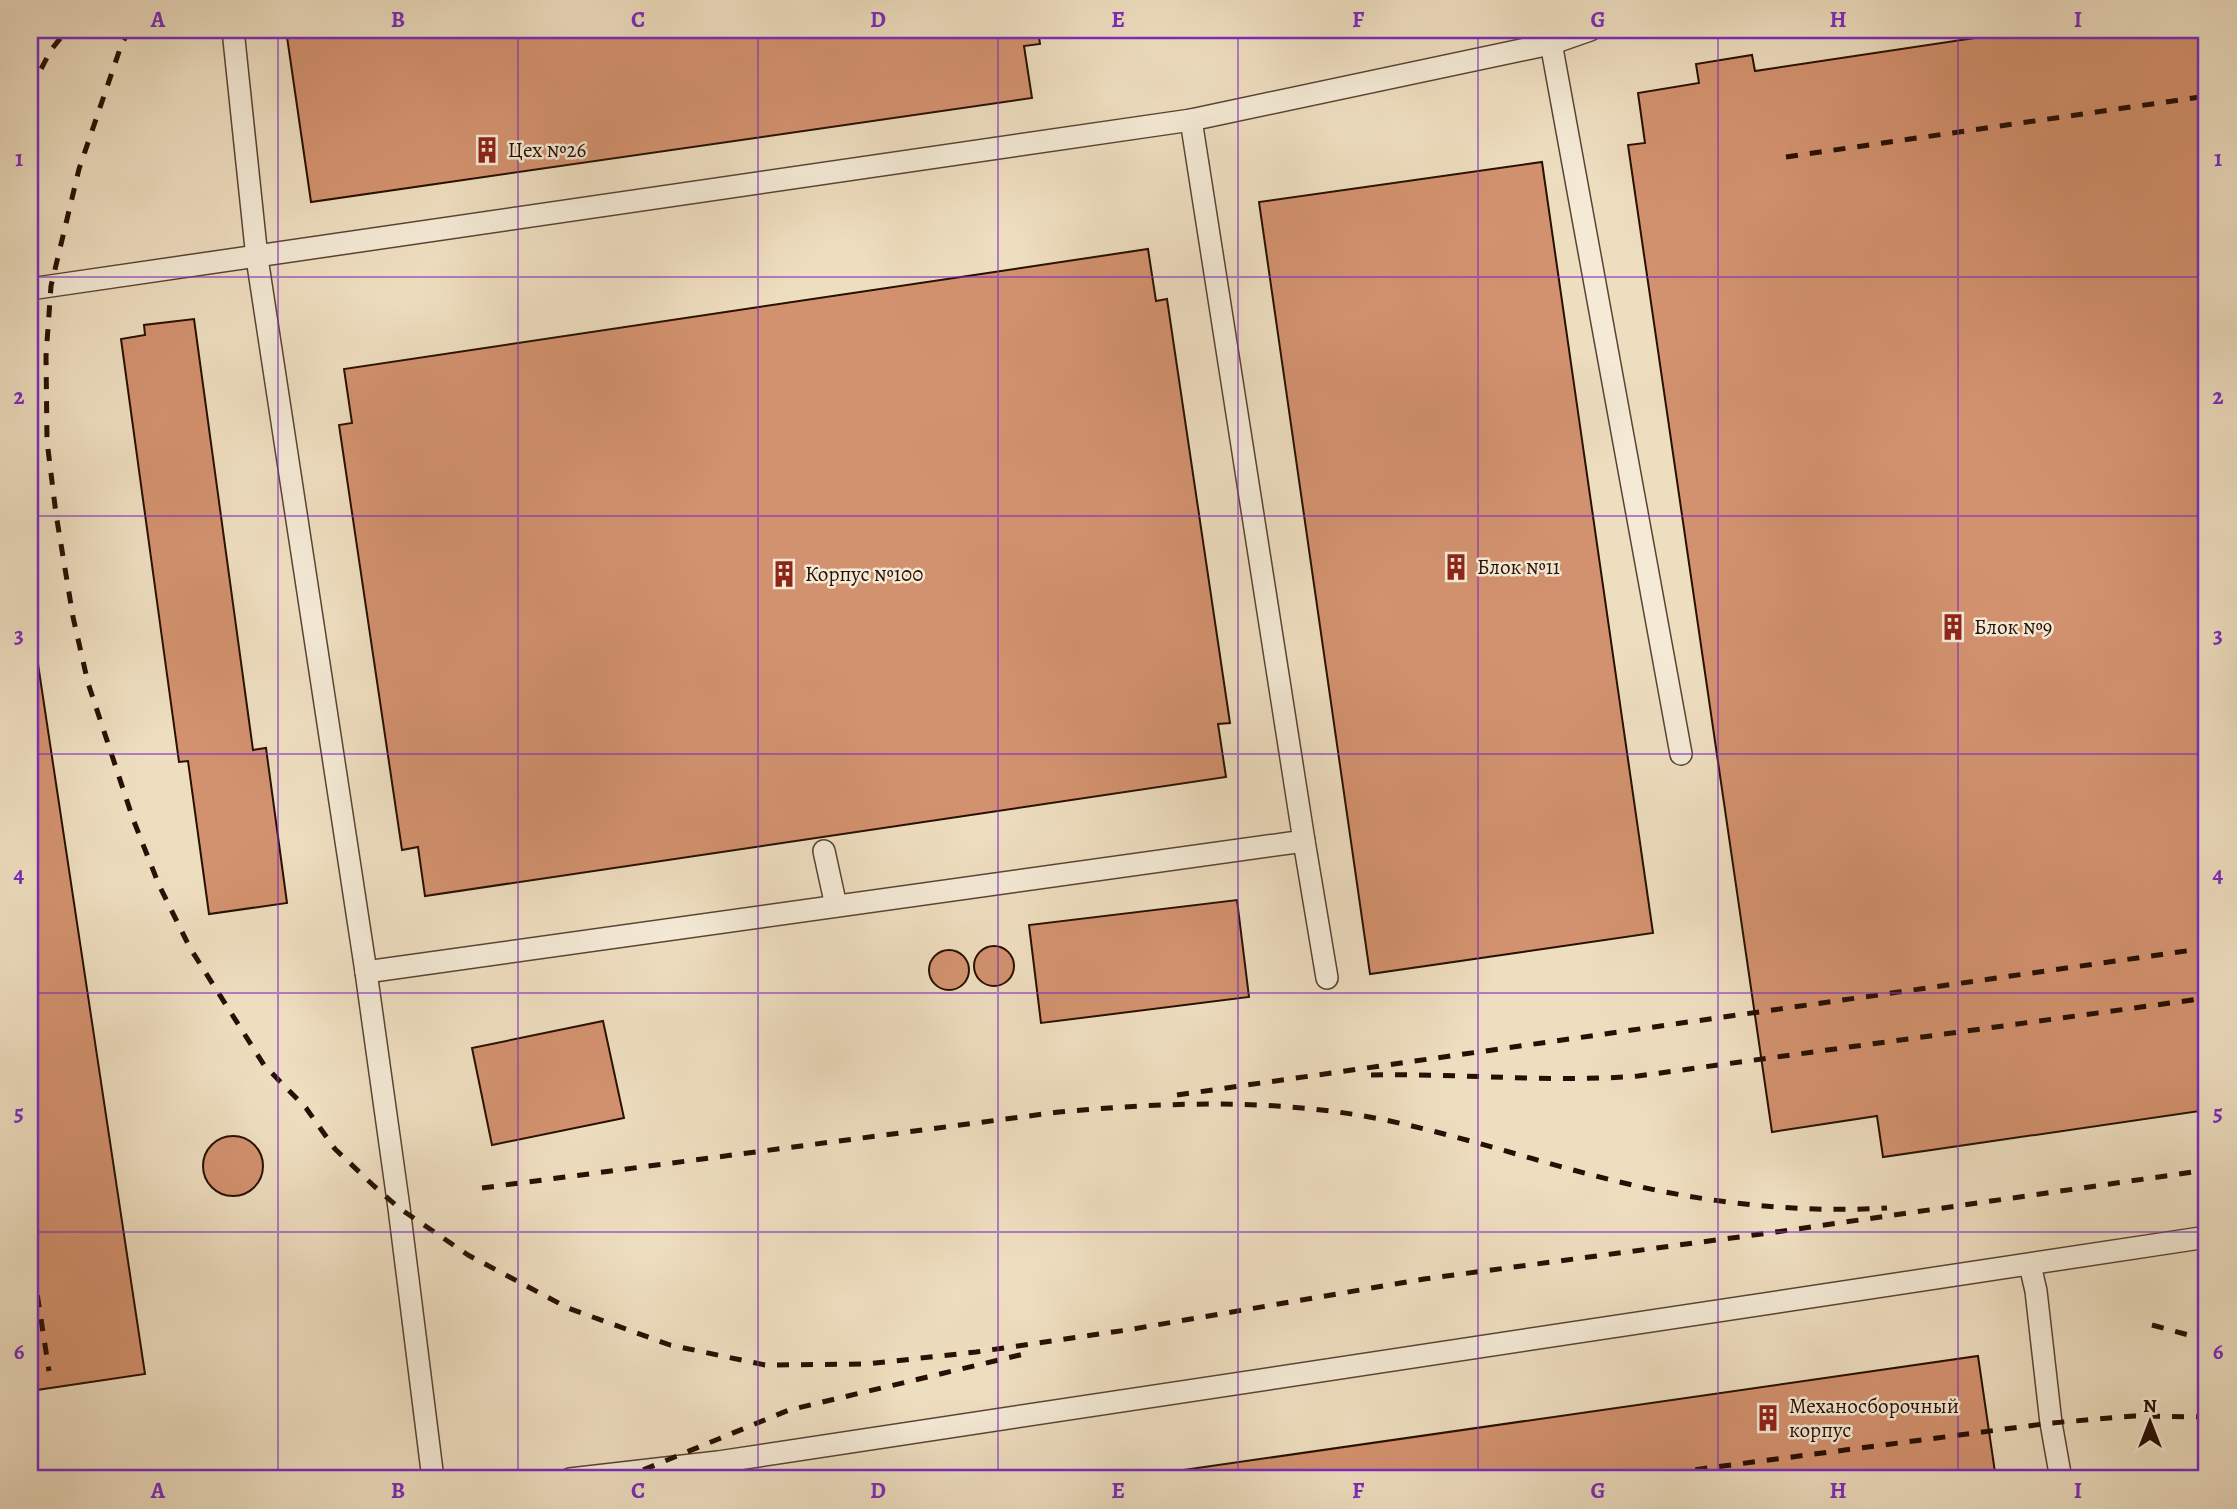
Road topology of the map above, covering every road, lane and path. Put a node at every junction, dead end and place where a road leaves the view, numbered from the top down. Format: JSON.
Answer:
{"nodes":[{"id":1,"x":233,"y":30,"type":"edge"},
{"id":2,"x":1590,"y":30,"type":"edge"},
{"id":3,"x":1549,"y":37,"type":"edge"},
{"id":4,"x":1191,"y":120,"type":"junction"},
{"id":5,"x":257,"y":258,"type":"junction"},
{"id":6,"x":30,"y":289,"type":"edge"},
{"id":7,"x":1681,"y":754,"type":"dead end"},
{"id":8,"x":1304,"y":841,"type":"junction"},
{"id":9,"x":824,"y":851,"type":"dead end"},
{"id":10,"x":836,"y":906,"type":"junction"},
{"id":11,"x":366,"y":972,"type":"junction"},
{"id":12,"x":1327,"y":978,"type":"dead end"},
{"id":13,"x":2207,"y":1237,"type":"edge"},
{"id":14,"x":2030,"y":1265,"type":"junction"},
{"id":15,"x":719,"y":1471,"type":"edge"},
{"id":16,"x":433,"y":1479,"type":"edge"},
{"id":17,"x":570,"y":1479,"type":"edge"},
{"id":18,"x":2061,"y":1479,"type":"edge"}],
"edges":[{"from":1,"to":5,"type":"lane"},
{"from":2,"to":3,"type":"lane"},
{"from":3,"to":4,"type":"lane"},
{"from":3,"to":7,"type":"lane"},
{"from":4,"to":5,"type":"lane"},
{"from":4,"to":8,"type":"lane"},
{"from":5,"to":6,"type":"lane"},
{"from":5,"to":11,"type":"lane"},
{"from":8,"to":10,"type":"lane"},
{"from":8,"to":12,"type":"lane"},
{"from":9,"to":10,"type":"lane"},
{"from":10,"to":11,"type":"lane"},
{"from":11,"to":16,"type":"lane"},
{"from":13,"to":14,"type":"lane"},
{"from":14,"to":15,"type":"lane"},
{"from":14,"to":18,"type":"lane"},
{"from":15,"to":17,"type":"lane"}]}
